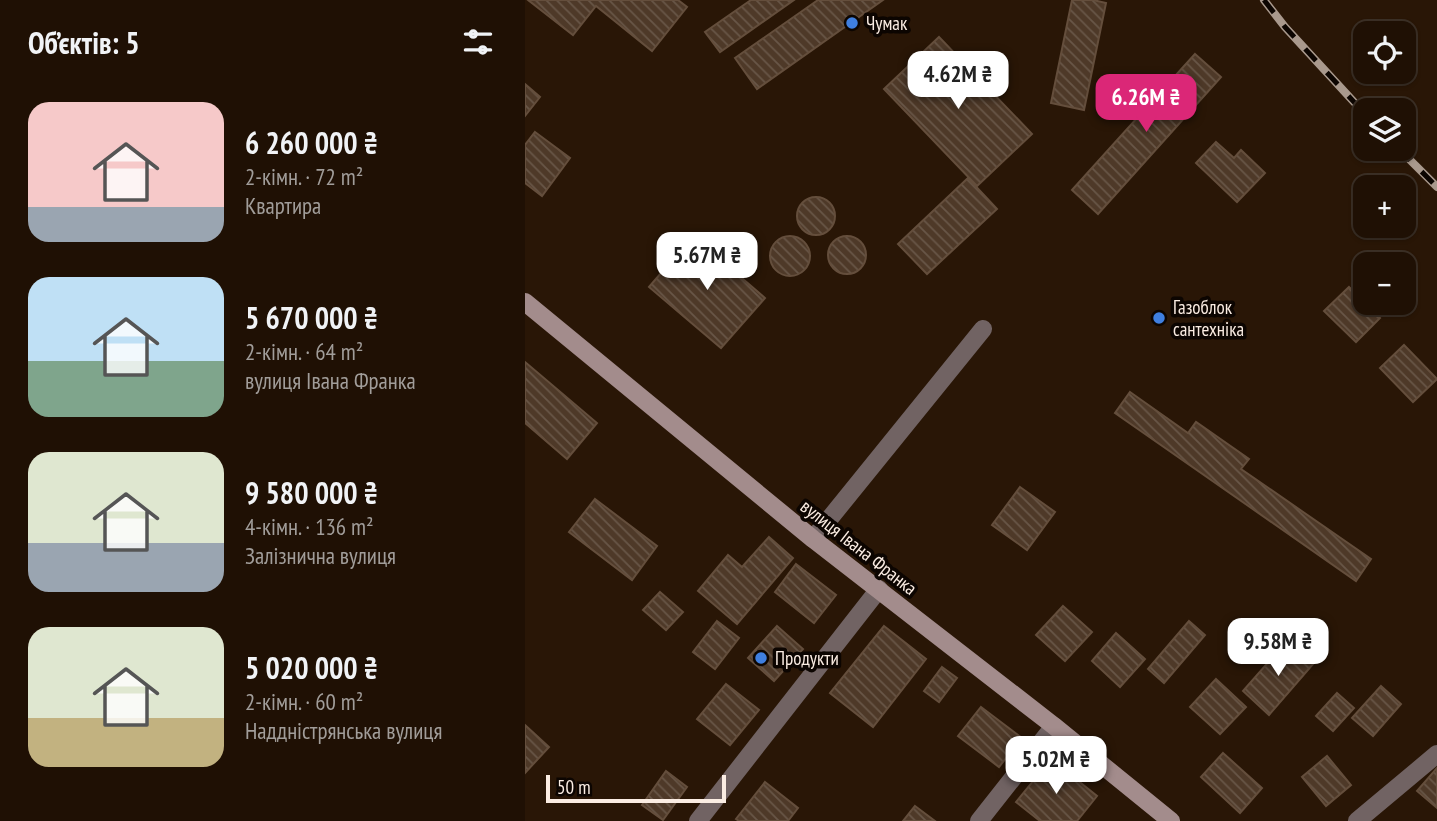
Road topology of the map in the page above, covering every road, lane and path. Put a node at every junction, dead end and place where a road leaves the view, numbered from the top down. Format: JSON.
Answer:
{"nodes":[{"id":1,"x":525,"y":302,"type":"edge"},
{"id":2,"x":983,"y":329,"type":"dead end"},
{"id":3,"x":813,"y":539,"type":"junction"},
{"id":4,"x":879,"y":589,"type":"junction"},
{"id":5,"x":1054,"y":726,"type":"junction"},
{"id":6,"x":1437,"y":754,"type":"edge"},
{"id":7,"x":698,"y":821,"type":"edge"},
{"id":8,"x":979,"y":821,"type":"edge"},
{"id":9,"x":1171,"y":821,"type":"edge"},
{"id":10,"x":1357,"y":821,"type":"edge"}],
"edges":[{"from":1,"to":3,"type":"main road","name":"вулиця Івана Франка"},
{"from":2,"to":3,"type":"street"},
{"from":3,"to":4,"type":"main road","name":"вулиця Івана Франка"},
{"from":4,"to":5,"type":"main road","name":"вулиця Івана Франка"},
{"from":4,"to":7,"type":"street"},
{"from":5,"to":8,"type":"street"},
{"from":5,"to":9,"type":"main road","name":"вулиця Івана Франка"},
{"from":6,"to":10,"type":"street"}]}
